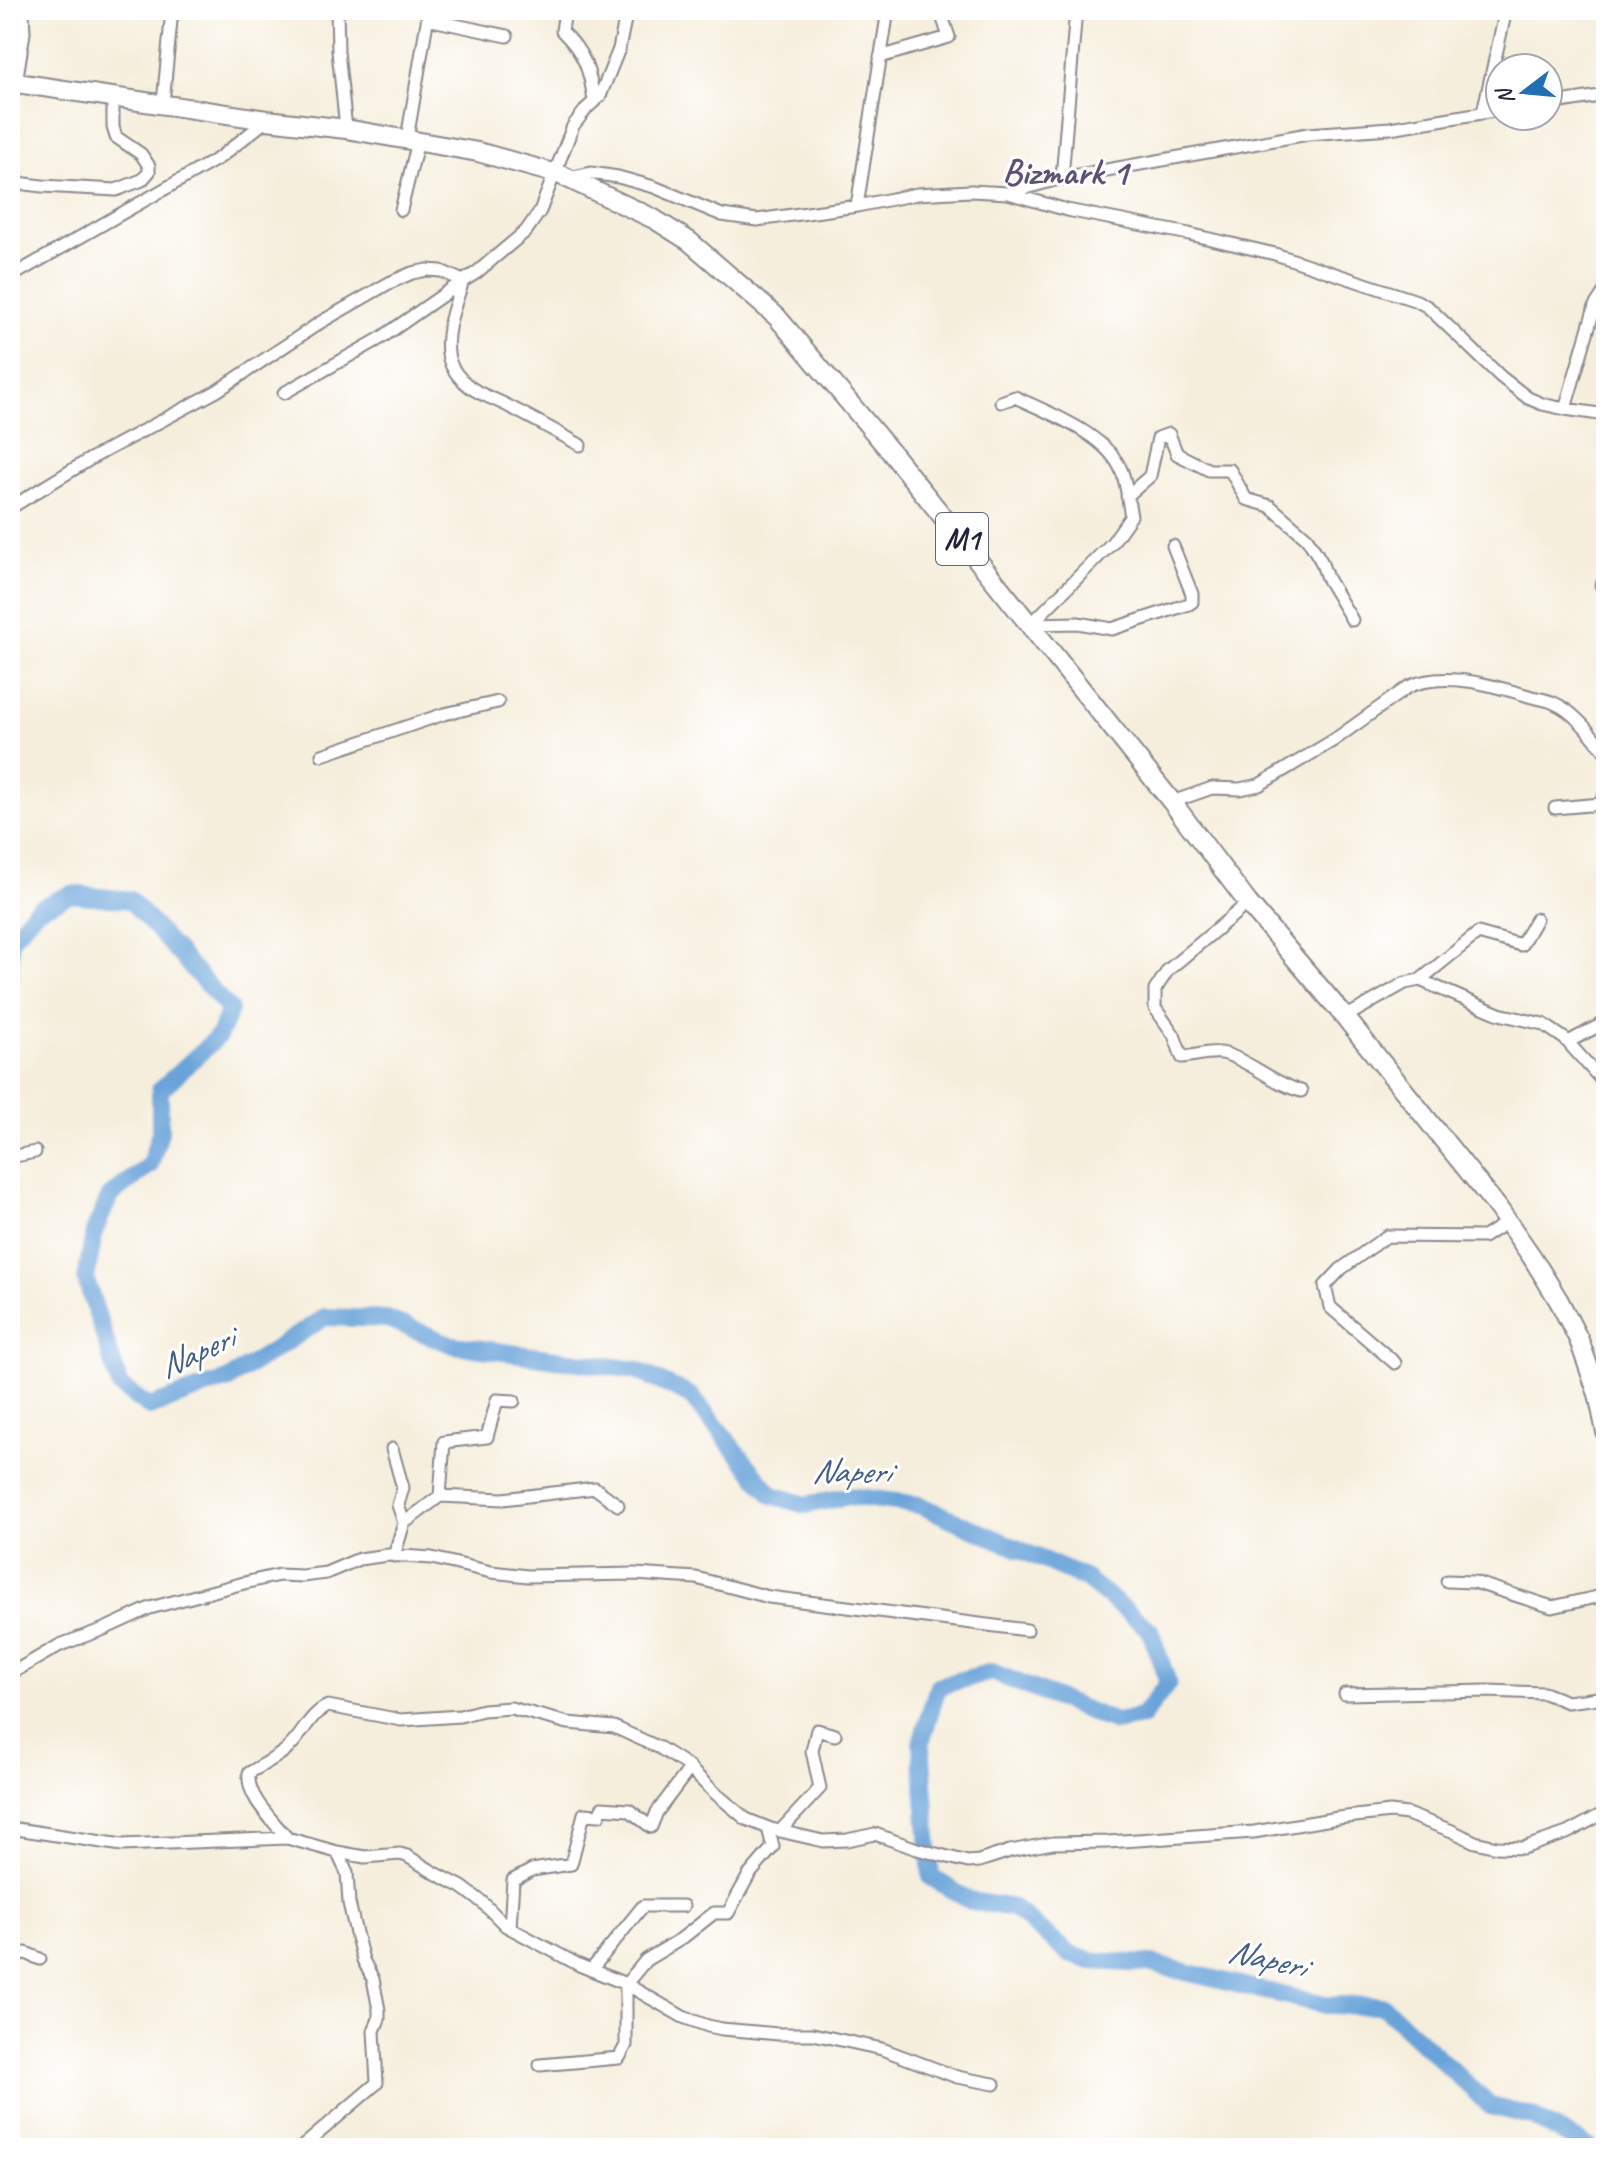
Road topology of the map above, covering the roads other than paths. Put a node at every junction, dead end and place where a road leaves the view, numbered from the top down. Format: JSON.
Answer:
{"nodes":[{"id":1,"x":23,"y":10,"type":"edge"},
{"id":2,"x":172,"y":10,"type":"edge"},
{"id":3,"x":337,"y":10,"type":"edge"},
{"id":4,"x":565,"y":10,"type":"edge"},
{"id":5,"x":627,"y":10,"type":"edge"},
{"id":6,"x":888,"y":10,"type":"edge"},
{"id":7,"x":940,"y":10,"type":"edge"},
{"id":8,"x":1076,"y":10,"type":"edge"},
{"id":9,"x":1506,"y":10,"type":"edge"},
{"id":10,"x":428,"y":15,"type":"edge"},
{"id":11,"x":507,"y":36,"type":"dead end"},
{"id":12,"x":880,"y":57,"type":"junction"},
{"id":13,"x":13,"y":83,"type":"edge"},
{"id":14,"x":1606,"y":95,"type":"edge"},
{"id":15,"x":113,"y":97,"type":"junction"},
{"id":16,"x":594,"y":101,"type":"junction"},
{"id":17,"x":1564,"y":102,"type":"edge"},
{"id":18,"x":163,"y":103,"type":"junction"},
{"id":19,"x":1483,"y":112,"type":"joint"},
{"id":20,"x":267,"y":120,"type":"junction"},
{"id":21,"x":346,"y":129,"type":"junction"},
{"id":22,"x":413,"y":140,"type":"junction"},
{"id":23,"x":562,"y":175,"type":"junction"},
{"id":24,"x":1062,"y":178,"type":"junction"},
{"id":25,"x":10,"y":182,"type":"edge"},
{"id":26,"x":1008,"y":193,"type":"junction"},
{"id":27,"x":857,"y":206,"type":"junction"},
{"id":28,"x":401,"y":210,"type":"dead end"},
{"id":29,"x":10,"y":277,"type":"edge"},
{"id":30,"x":463,"y":281,"type":"junction"},
{"id":31,"x":1606,"y":289,"type":"edge"},
{"id":32,"x":284,"y":393,"type":"dead end"},
{"id":33,"x":1001,"y":402,"type":"dead end"},
{"id":34,"x":1565,"y":409,"type":"junction"},
{"id":35,"x":1606,"y":415,"type":"edge"},
{"id":36,"x":580,"y":445,"type":"dead end"},
{"id":37,"x":1127,"y":496,"type":"junction"},
{"id":38,"x":10,"y":508,"type":"edge"},
{"id":39,"x":1173,"y":546,"type":"dead end"},
{"id":40,"x":1352,"y":620,"type":"dead end"},
{"id":41,"x":1031,"y":624,"type":"junction"},
{"id":42,"x":498,"y":702,"type":"dead end"},
{"id":43,"x":1606,"y":752,"type":"edge"},
{"id":44,"x":322,"y":755,"type":"dead end"},
{"id":45,"x":1606,"y":792,"type":"edge"},
{"id":46,"x":1172,"y":802,"type":"junction"},
{"id":47,"x":1555,"y":808,"type":"dead end"},
{"id":48,"x":1248,"y":903,"type":"junction"},
{"id":49,"x":1536,"y":919,"type":"dead end"},
{"id":50,"x":1420,"y":980,"type":"junction"},
{"id":51,"x":1345,"y":1017,"type":"junction"},
{"id":52,"x":1606,"y":1022,"type":"edge"},
{"id":53,"x":1568,"y":1042,"type":"junction"},
{"id":54,"x":1606,"y":1085,"type":"edge"},
{"id":55,"x":1301,"y":1091,"type":"dead end"},
{"id":56,"x":35,"y":1152,"type":"dead end"},
{"id":57,"x":10,"y":1157,"type":"edge"},
{"id":58,"x":1507,"y":1222,"type":"junction"},
{"id":59,"x":1395,"y":1363,"type":"dead end"},
{"id":60,"x":514,"y":1401,"type":"dead end"},
{"id":61,"x":1606,"y":1432,"type":"edge"},
{"id":62,"x":392,"y":1449,"type":"dead end"},
{"id":63,"x":440,"y":1496,"type":"junction"},
{"id":64,"x":618,"y":1505,"type":"dead end"},
{"id":65,"x":404,"y":1523,"type":"junction"},
{"id":66,"x":394,"y":1556,"type":"junction"},
{"id":67,"x":1447,"y":1581,"type":"dead end"},
{"id":68,"x":1606,"y":1595,"type":"edge"},
{"id":69,"x":1027,"y":1630,"type":"dead end"},
{"id":70,"x":10,"y":1674,"type":"edge"},
{"id":71,"x":1345,"y":1694,"type":"dead end"},
{"id":72,"x":1606,"y":1697,"type":"edge"},
{"id":73,"x":835,"y":1735,"type":"dead end"},
{"id":74,"x":690,"y":1768,"type":"junction"},
{"id":75,"x":1606,"y":1812,"type":"edge"},
{"id":76,"x":10,"y":1828,"type":"edge"},
{"id":77,"x":774,"y":1830,"type":"junction"},
{"id":78,"x":287,"y":1838,"type":"junction"},
{"id":79,"x":337,"y":1852,"type":"junction"},
{"id":80,"x":683,"y":1906,"type":"dead end"},
{"id":81,"x":510,"y":1928,"type":"junction"},
{"id":82,"x":10,"y":1955,"type":"edge"},
{"id":83,"x":40,"y":1959,"type":"dead end"},
{"id":84,"x":591,"y":1970,"type":"junction"},
{"id":85,"x":626,"y":1984,"type":"junction"},
{"id":86,"x":540,"y":2065,"type":"dead end"},
{"id":87,"x":994,"y":2084,"type":"dead end"},
{"id":88,"x":301,"y":2148,"type":"edge"}],
"edges":[{"from":1,"to":13,"type":"street"},
{"from":2,"to":18,"type":"street"},
{"from":3,"to":21,"type":"street"},
{"from":4,"to":16,"type":"street"},
{"from":5,"to":16,"type":"street"},
{"from":6,"to":12,"type":"street"},
{"from":7,"to":12,"type":"street"},
{"from":8,"to":24,"type":"street"},
{"from":9,"to":19,"type":"street"},
{"from":10,"to":11,"type":"street"},
{"from":10,"to":22,"type":"street"},
{"from":12,"to":27,"type":"street"},
{"from":13,"to":15,"type":"highway","number":"M1"},
{"from":14,"to":17,"type":"street"},
{"from":15,"to":18,"type":"highway","number":"M1"},
{"from":15,"to":25,"type":"street"},
{"from":16,"to":23,"type":"street"},
{"from":18,"to":20,"type":"highway","number":"M1"},
{"from":19,"to":24,"type":"street"},
{"from":20,"to":21,"type":"highway","number":"M1"},
{"from":20,"to":29,"type":"street"},
{"from":21,"to":22,"type":"highway","number":"M1"},
{"from":22,"to":23,"type":"highway","number":"M1"},
{"from":22,"to":28,"type":"street"},
{"from":23,"to":27,"type":"street"},
{"from":23,"to":30,"type":"street"},
{"from":23,"to":41,"type":"highway","number":"M1"},
{"from":24,"to":26,"type":"street"},
{"from":26,"to":27,"type":"street"},
{"from":26,"to":34,"type":"street"},
{"from":30,"to":32,"type":"street"},
{"from":30,"to":36,"type":"street"},
{"from":30,"to":38,"type":"street"},
{"from":31,"to":34,"type":"street"},
{"from":33,"to":37,"type":"street"},
{"from":34,"to":35,"type":"street"},
{"from":37,"to":40,"type":"street"},
{"from":37,"to":41,"type":"street"},
{"from":39,"to":41,"type":"street"},
{"from":41,"to":46,"type":"highway","number":"M1"},
{"from":42,"to":44,"type":"street"},
{"from":43,"to":46,"type":"street"},
{"from":45,"to":47,"type":"street"},
{"from":46,"to":48,"type":"highway","number":"M1"},
{"from":48,"to":51,"type":"highway","number":"M1"},
{"from":48,"to":55,"type":"street"},
{"from":49,"to":50,"type":"street"},
{"from":50,"to":51,"type":"street"},
{"from":50,"to":53,"type":"street"},
{"from":51,"to":58,"type":"highway","number":"M1"},
{"from":52,"to":53,"type":"street"},
{"from":53,"to":54,"type":"street"},
{"from":56,"to":57,"type":"street"},
{"from":58,"to":59,"type":"street"},
{"from":58,"to":61,"type":"highway","number":"M1"},
{"from":60,"to":63,"type":"street"},
{"from":62,"to":65,"type":"street"},
{"from":63,"to":64,"type":"street"},
{"from":63,"to":65,"type":"street"},
{"from":65,"to":66,"type":"street"},
{"from":66,"to":69,"type":"street"},
{"from":66,"to":70,"type":"street"},
{"from":67,"to":68,"type":"street"},
{"from":71,"to":72,"type":"street"},
{"from":73,"to":77,"type":"street"},
{"from":74,"to":77,"type":"street"},
{"from":74,"to":78,"type":"street"},
{"from":74,"to":81,"type":"street"},
{"from":75,"to":77,"type":"street"},
{"from":76,"to":78,"type":"street"},
{"from":77,"to":85,"type":"street"},
{"from":78,"to":79,"type":"street"},
{"from":79,"to":81,"type":"street"},
{"from":79,"to":88,"type":"street"},
{"from":80,"to":84,"type":"street"},
{"from":81,"to":84,"type":"street"},
{"from":82,"to":83,"type":"street"},
{"from":84,"to":85,"type":"street"},
{"from":85,"to":86,"type":"street"},
{"from":85,"to":87,"type":"street"}]}
